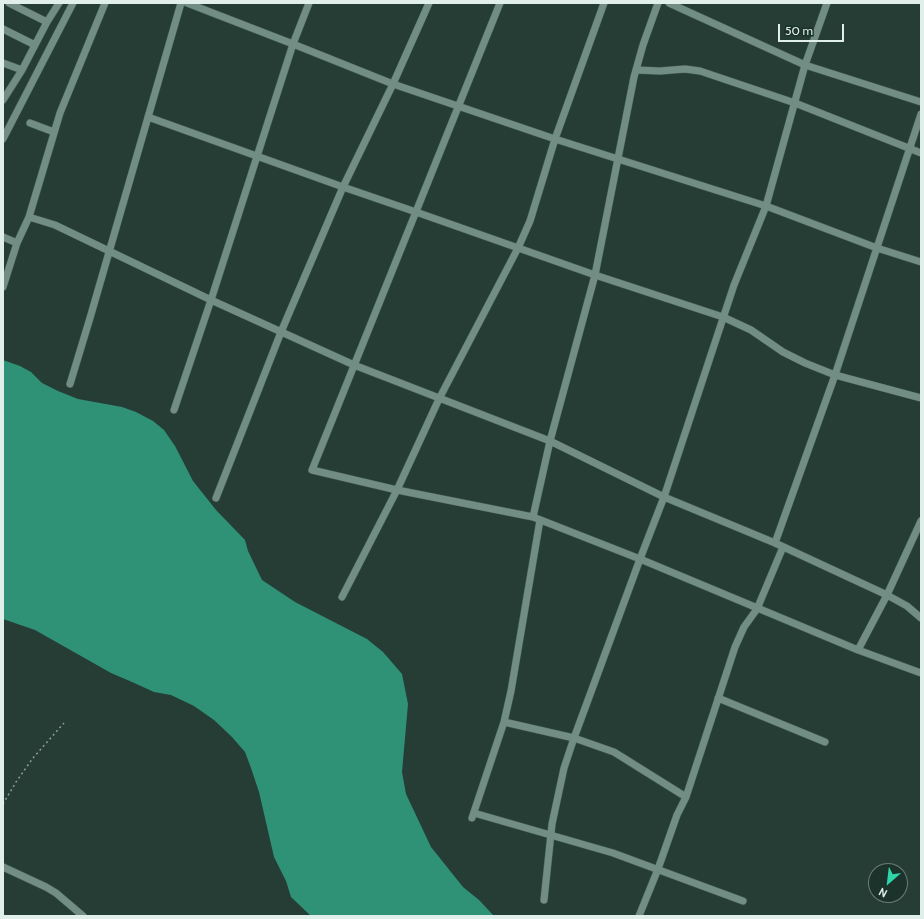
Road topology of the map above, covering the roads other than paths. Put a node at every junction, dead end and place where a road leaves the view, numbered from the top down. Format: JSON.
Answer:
{"nodes":[{"id":1,"x":9,"y":3,"type":"edge"},
{"id":2,"x":59,"y":3,"type":"edge"},
{"id":3,"x":73,"y":3,"type":"edge"},
{"id":4,"x":105,"y":3,"type":"edge"},
{"id":5,"x":181,"y":3,"type":"edge"},
{"id":6,"x":187,"y":3,"type":"edge"},
{"id":7,"x":309,"y":3,"type":"edge"},
{"id":8,"x":429,"y":3,"type":"edge"},
{"id":9,"x":500,"y":3,"type":"edge"},
{"id":10,"x":604,"y":3,"type":"edge"},
{"id":11,"x":658,"y":3,"type":"edge"},
{"id":12,"x":669,"y":3,"type":"edge"},
{"id":13,"x":827,"y":3,"type":"edge"},
{"id":14,"x":47,"y":22,"type":"junction"},
{"id":15,"x":3,"y":29,"type":"edge"},
{"id":16,"x":294,"y":44,"type":"junction"},
{"id":17,"x":35,"y":45,"type":"junction"},
{"id":18,"x":3,"y":63,"type":"edge"},
{"id":19,"x":805,"y":65,"type":"junction"},
{"id":20,"x":22,"y":70,"type":"junction"},
{"id":21,"x":636,"y":70,"type":"junction"},
{"id":22,"x":393,"y":84,"type":"junction"},
{"id":23,"x":3,"y":100,"type":"edge"},
{"id":24,"x":921,"y":102,"type":"edge"},
{"id":25,"x":795,"y":104,"type":"junction"},
{"id":26,"x":458,"y":106,"type":"junction"},
{"id":27,"x":921,"y":114,"type":"edge"},
{"id":28,"x":148,"y":117,"type":"junction"},
{"id":29,"x":30,"y":123,"type":"dead end"},
{"id":30,"x":54,"y":132,"type":"junction"},
{"id":31,"x":3,"y":139,"type":"edge"},
{"id":32,"x":556,"y":139,"type":"junction"},
{"id":33,"x":910,"y":149,"type":"junction"},
{"id":34,"x":921,"y":153,"type":"edge"},
{"id":35,"x":258,"y":156,"type":"junction"},
{"id":36,"x":617,"y":158,"type":"junction"},
{"id":37,"x":343,"y":187,"type":"junction"},
{"id":38,"x":766,"y":206,"type":"junction"},
{"id":39,"x":416,"y":212,"type":"junction"},
{"id":40,"x":29,"y":217,"type":"junction"},
{"id":41,"x":3,"y":237,"type":"edge"},
{"id":42,"x":17,"y":243,"type":"junction"},
{"id":43,"x":518,"y":248,"type":"junction"},
{"id":44,"x":877,"y":248,"type":"junction"},
{"id":45,"x":110,"y":250,"type":"junction"},
{"id":46,"x":921,"y":262,"type":"edge"},
{"id":47,"x":595,"y":275,"type":"junction"},
{"id":48,"x":3,"y":287,"type":"edge"},
{"id":49,"x":211,"y":300,"type":"junction"},
{"id":50,"x":723,"y":317,"type":"junction"},
{"id":51,"x":281,"y":332,"type":"junction"},
{"id":52,"x":354,"y":365,"type":"junction"},
{"id":53,"x":835,"y":376,"type":"junction"},
{"id":54,"x":70,"y":384,"type":"dead end"},
{"id":55,"x":921,"y":398,"type":"edge"},
{"id":56,"x":439,"y":399,"type":"junction"},
{"id":57,"x":174,"y":410,"type":"dead end"},
{"id":58,"x":550,"y":441,"type":"junction"},
{"id":59,"x":398,"y":490,"type":"junction"},
{"id":60,"x":664,"y":497,"type":"junction"},
{"id":61,"x":216,"y":498,"type":"dead end"},
{"id":62,"x":533,"y":517,"type":"junction"},
{"id":63,"x":540,"y":520,"type":"junction"},
{"id":64,"x":921,"y":521,"type":"edge"},
{"id":65,"x":776,"y":543,"type":"junction"},
{"id":66,"x":783,"y":547,"type":"junction"},
{"id":67,"x":640,"y":559,"type":"junction"},
{"id":68,"x":887,"y":595,"type":"junction"},
{"id":69,"x":342,"y":597,"type":"dead end"},
{"id":70,"x":757,"y":609,"type":"junction"},
{"id":71,"x":921,"y":618,"type":"edge"},
{"id":72,"x":858,"y":650,"type":"junction"},
{"id":73,"x":921,"y":674,"type":"edge"},
{"id":74,"x":718,"y":698,"type":"junction"},
{"id":75,"x":504,"y":722,"type":"junction"},
{"id":76,"x":574,"y":738,"type":"junction"},
{"id":77,"x":825,"y":742,"type":"dead end"},
{"id":78,"x":686,"y":797,"type":"junction"},
{"id":79,"x":550,"y":836,"type":"junction"},
{"id":80,"x":3,"y":867,"type":"edge"},
{"id":81,"x":658,"y":869,"type":"junction"},
{"id":82,"x":544,"y":900,"type":"dead end"},
{"id":83,"x":743,"y":901,"type":"dead end"},
{"id":84,"x":83,"y":916,"type":"edge"},
{"id":85,"x":639,"y":916,"type":"edge"}],
"edges":[{"from":1,"to":14,"type":"street"},
{"from":2,"to":14,"type":"street"},
{"from":3,"to":31,"type":"street"},
{"from":4,"to":30,"type":"street"},
{"from":5,"to":28,"type":"street"},
{"from":6,"to":16,"type":"street"},
{"from":7,"to":16,"type":"street"},
{"from":8,"to":22,"type":"street"},
{"from":9,"to":26,"type":"street"},
{"from":10,"to":32,"type":"street"},
{"from":11,"to":21,"type":"street"},
{"from":12,"to":19,"type":"street"},
{"from":13,"to":19,"type":"street"},
{"from":14,"to":17,"type":"street"},
{"from":15,"to":17,"type":"street"},
{"from":16,"to":22,"type":"street"},
{"from":16,"to":35,"type":"street"},
{"from":17,"to":20,"type":"street"},
{"from":18,"to":20,"type":"street"},
{"from":19,"to":24,"type":"street"},
{"from":19,"to":25,"type":"street"},
{"from":20,"to":23,"type":"street"},
{"from":21,"to":25,"type":"street"},
{"from":21,"to":36,"type":"street"},
{"from":22,"to":26,"type":"street"},
{"from":22,"to":37,"type":"street"},
{"from":25,"to":33,"type":"street"},
{"from":25,"to":38,"type":"street"},
{"from":26,"to":32,"type":"street"},
{"from":26,"to":39,"type":"street"},
{"from":27,"to":33,"type":"street"},
{"from":28,"to":35,"type":"street"},
{"from":28,"to":45,"type":"street"},
{"from":29,"to":30,"type":"street"},
{"from":30,"to":40,"type":"street"},
{"from":32,"to":36,"type":"street"},
{"from":32,"to":43,"type":"street"},
{"from":33,"to":34,"type":"street"},
{"from":33,"to":44,"type":"street"},
{"from":35,"to":37,"type":"street"},
{"from":35,"to":49,"type":"street"},
{"from":36,"to":38,"type":"street"},
{"from":36,"to":47,"type":"street"},
{"from":37,"to":39,"type":"street"},
{"from":37,"to":51,"type":"street"},
{"from":38,"to":44,"type":"street"},
{"from":38,"to":50,"type":"street"},
{"from":39,"to":43,"type":"street"},
{"from":39,"to":52,"type":"street"},
{"from":40,"to":42,"type":"street"},
{"from":40,"to":45,"type":"street"},
{"from":41,"to":42,"type":"street"},
{"from":42,"to":48,"type":"street"},
{"from":43,"to":47,"type":"street"},
{"from":43,"to":56,"type":"street"},
{"from":44,"to":46,"type":"street"},
{"from":44,"to":53,"type":"street"},
{"from":45,"to":49,"type":"street"},
{"from":45,"to":54,"type":"street"},
{"from":47,"to":50,"type":"street"},
{"from":47,"to":58,"type":"street"},
{"from":49,"to":51,"type":"street"},
{"from":49,"to":57,"type":"street"},
{"from":50,"to":53,"type":"street"},
{"from":50,"to":60,"type":"street"},
{"from":51,"to":52,"type":"street"},
{"from":51,"to":61,"type":"street"},
{"from":52,"to":56,"type":"street"},
{"from":52,"to":59,"type":"street"},
{"from":53,"to":55,"type":"street"},
{"from":53,"to":65,"type":"street"},
{"from":56,"to":58,"type":"street"},
{"from":56,"to":59,"type":"street"},
{"from":58,"to":60,"type":"street"},
{"from":58,"to":62,"type":"street"},
{"from":59,"to":62,"type":"street"},
{"from":59,"to":69,"type":"street"},
{"from":60,"to":65,"type":"street"},
{"from":60,"to":67,"type":"street"},
{"from":62,"to":63,"type":"street"},
{"from":63,"to":67,"type":"street"},
{"from":63,"to":75,"type":"street"},
{"from":64,"to":68,"type":"street"},
{"from":65,"to":66,"type":"street"},
{"from":66,"to":68,"type":"street"},
{"from":66,"to":70,"type":"street"},
{"from":67,"to":70,"type":"street"},
{"from":67,"to":76,"type":"street"},
{"from":68,"to":71,"type":"street"},
{"from":68,"to":72,"type":"street"},
{"from":70,"to":72,"type":"street"},
{"from":70,"to":74,"type":"street"},
{"from":72,"to":73,"type":"street"},
{"from":74,"to":77,"type":"street"},
{"from":74,"to":78,"type":"street"},
{"from":75,"to":76,"type":"street"},
{"from":75,"to":79,"type":"street"},
{"from":76,"to":78,"type":"street"},
{"from":76,"to":79,"type":"street"},
{"from":78,"to":81,"type":"street"},
{"from":79,"to":81,"type":"street"},
{"from":79,"to":82,"type":"street"},
{"from":80,"to":84,"type":"street"},
{"from":81,"to":83,"type":"street"},
{"from":81,"to":85,"type":"street"}]}
